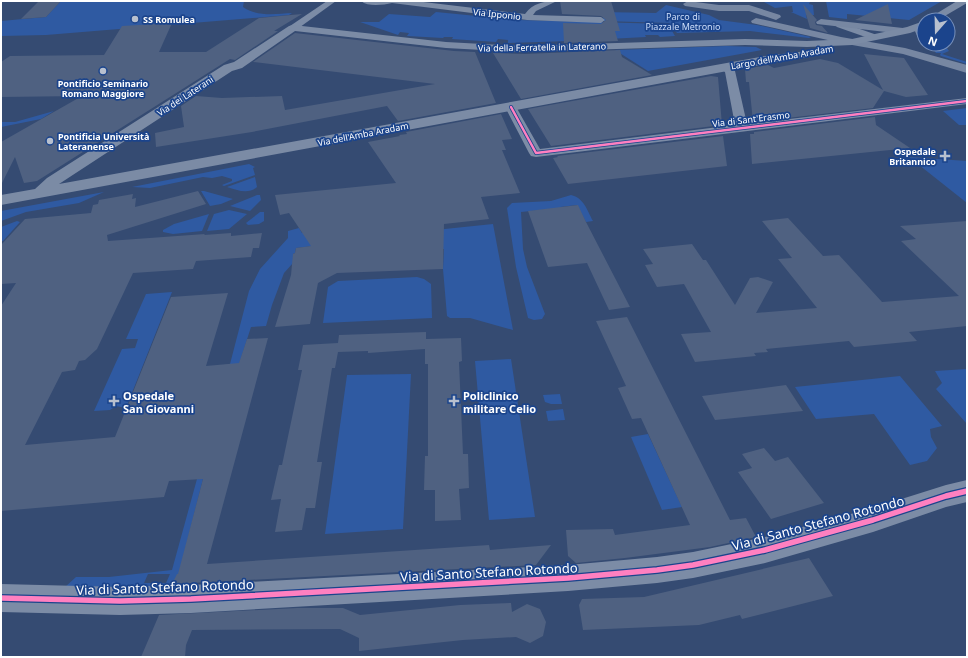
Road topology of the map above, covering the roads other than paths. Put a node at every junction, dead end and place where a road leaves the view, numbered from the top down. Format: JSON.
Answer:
{"nodes":[{"id":1,"x":332,"y":1,"type":"edge"},
{"id":2,"x":365,"y":1,"type":"edge"},
{"id":3,"x":389,"y":1,"type":"edge"},
{"id":4,"x":394,"y":1,"type":"edge"},
{"id":5,"x":457,"y":1,"type":"edge"},
{"id":6,"x":554,"y":1,"type":"edge"},
{"id":7,"x":964,"y":1,"type":"edge"},
{"id":8,"x":739,"y":3,"type":"edge"},
{"id":9,"x":446,"y":8,"type":"junction"},
{"id":10,"x":945,"y":12,"type":"edge"},
{"id":11,"x":724,"y":13,"type":"junction"},
{"id":12,"x":766,"y":13,"type":"junction"},
{"id":13,"x":527,"y":17,"type":"junction"},
{"id":14,"x":734,"y":18,"type":"dead end"},
{"id":15,"x":601,"y":20,"type":"dead end"},
{"id":16,"x":840,"y":25,"type":"junction"},
{"id":17,"x":916,"y":27,"type":"edge"},
{"id":18,"x":293,"y":28,"type":"junction"},
{"id":19,"x":819,"y":31,"type":"junction"},
{"id":20,"x":903,"y":31,"type":"junction"},
{"id":21,"x":874,"y":37,"type":"junction"},
{"id":22,"x":745,"y":42,"type":"junction"},
{"id":23,"x":852,"y":42,"type":"junction"},
{"id":24,"x":930,"y":52,"type":"edge"},
{"id":25,"x":932,"y":57,"type":"junction"},
{"id":26,"x":765,"y":60,"type":"junction"},
{"id":27,"x":724,"y":67,"type":"junction"},
{"id":28,"x":963,"y":67,"type":"edge"},
{"id":29,"x":967,"y":101,"type":"edge"},
{"id":30,"x":511,"y":107,"type":"junction"},
{"id":31,"x":742,"y":128,"type":"junction"},
{"id":32,"x":40,"y":193,"type":"junction"},
{"id":33,"x":1,"y":200,"type":"edge"},
{"id":34,"x":967,"y":491,"type":"edge"},
{"id":35,"x":1,"y":598,"type":"edge"}],
"edges":[{"from":1,"to":18,"type":"street","name":"Via dei Laterani"},
{"from":2,"to":3,"type":"street"},
{"from":4,"to":9,"type":"street","name":"Via Ipponio"},
{"from":5,"to":9,"type":"street"},
{"from":6,"to":13,"type":"street"},
{"from":7,"to":10,"type":"main road"},
{"from":8,"to":11,"type":"main road"},
{"from":8,"to":11,"type":"main road"},
{"from":8,"to":12,"type":"main road"},
{"from":9,"to":13,"type":"street","name":"Via Ipponio"},
{"from":11,"to":14,"type":"main road"},
{"from":12,"to":19,"type":"main road"},
{"from":12,"to":19,"type":"main road"},
{"from":13,"to":15,"type":"street","name":"Via Ipponio"},
{"from":16,"to":19,"type":"main road"},
{"from":16,"to":20,"type":"main road"},
{"from":16,"to":21,"type":"street"},
{"from":17,"to":20,"type":"main road"},
{"from":18,"to":22,"type":"main road","name":"Via della Ferratella in Laterano"},
{"from":18,"to":32,"type":"main road","name":"Via dei Laterani"},
{"from":19,"to":21,"type":"main road"},
{"from":19,"to":22,"type":"main road","name":"Largo dell'Amba Aradam"},
{"from":19,"to":23,"type":"main road"},
{"from":19,"to":23,"type":"main road"},
{"from":19,"to":26,"type":"main road","name":"Largo dell'Amba Aradam"},
{"from":20,"to":21,"type":"main road"},
{"from":21,"to":23,"type":"main road"},
{"from":21,"to":25,"type":"main road"},
{"from":22,"to":26,"type":"main road"},
{"from":23,"to":25,"type":"main road"},
{"from":24,"to":25,"type":"main road"},
{"from":25,"to":28,"type":"main road"},
{"from":26,"to":27,"type":"main road","name":"Largo dell'Amba Aradam"},
{"from":27,"to":30,"type":"main road","name":"Via dell'Amba Aradam"},
{"from":27,"to":31,"type":"street"},
{"from":29,"to":31,"type":"street","name":"Via di Sant'Erasmo"},
{"from":30,"to":31,"type":"street","name":"Via di Sant'Erasmo"},
{"from":30,"to":32,"type":"main road","name":"Via dell'Amba Aradam"},
{"from":32,"to":33,"type":"main road","name":"Via dell'Amba Aradam"},
{"from":34,"to":35,"type":"street","name":"Via di Santo Stefano Rotondo"}]}
